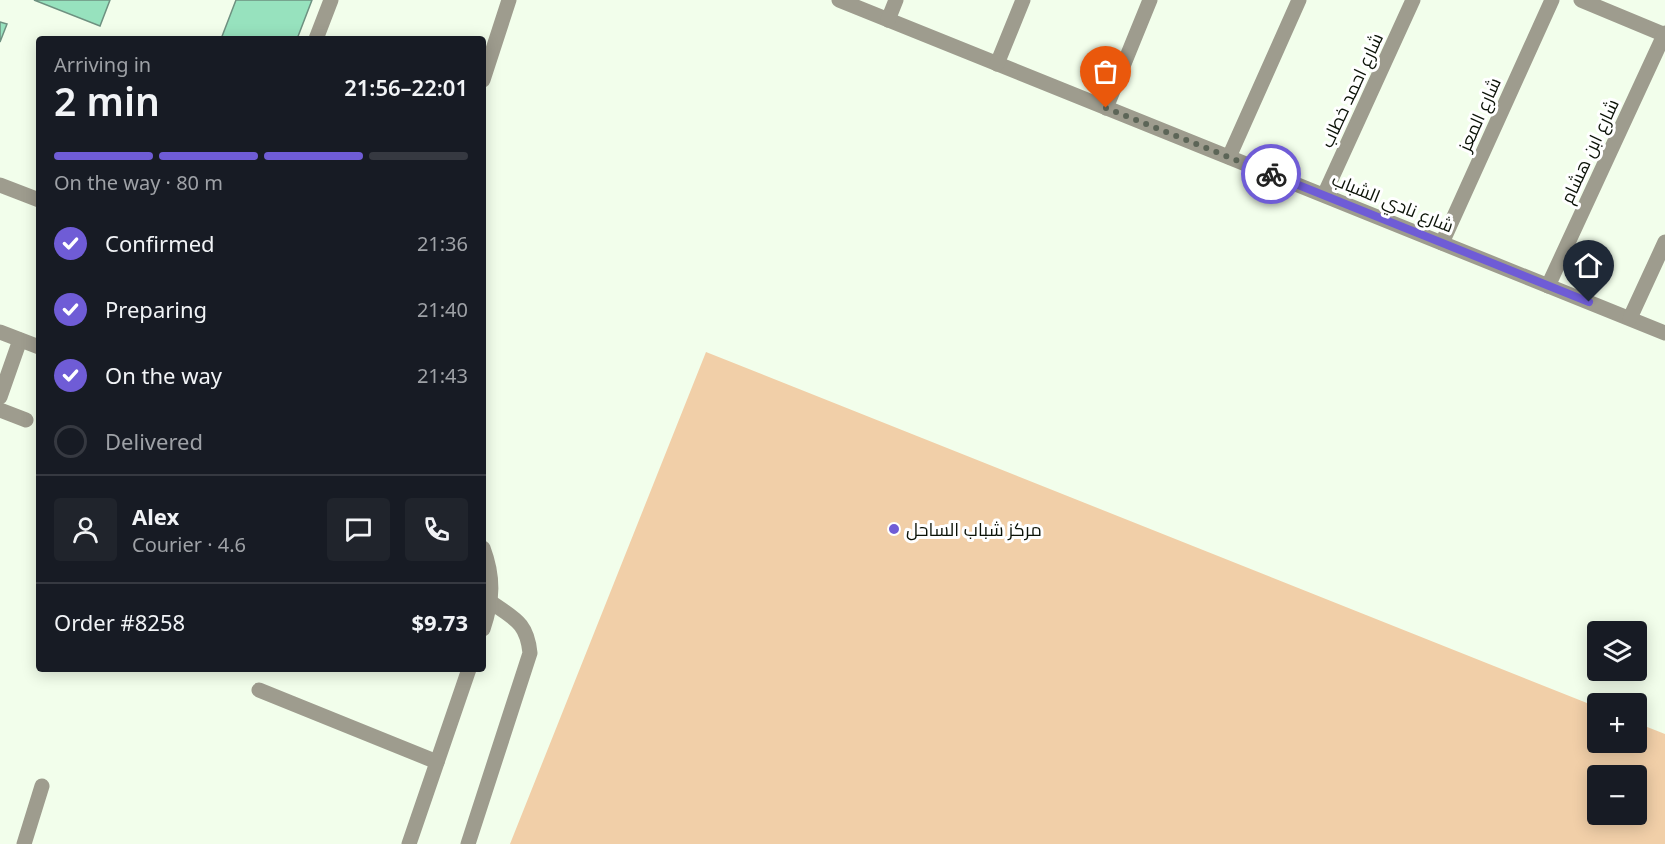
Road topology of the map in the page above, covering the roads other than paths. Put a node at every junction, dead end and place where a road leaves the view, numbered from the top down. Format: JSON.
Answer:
{"nodes":[{"id":1,"x":331,"y":0,"type":"edge"},
{"id":2,"x":510,"y":0,"type":"edge"},
{"id":3,"x":839,"y":0,"type":"edge"},
{"id":4,"x":897,"y":0,"type":"edge"},
{"id":5,"x":1023,"y":0,"type":"edge"},
{"id":6,"x":1150,"y":0,"type":"edge"},
{"id":7,"x":1299,"y":0,"type":"edge"},
{"id":8,"x":1413,"y":0,"type":"edge"},
{"id":9,"x":1552,"y":0,"type":"edge"},
{"id":10,"x":1581,"y":0,"type":"edge"},
{"id":11,"x":888,"y":20,"type":"junction"},
{"id":12,"x":1665,"y":34,"type":"edge"},
{"id":13,"x":317,"y":36,"type":"edge"},
{"id":14,"x":998,"y":64,"type":"junction"},
{"id":15,"x":486,"y":71,"type":"edge"},
{"id":16,"x":1106,"y":108,"type":"junction"},
{"id":17,"x":1229,"y":157,"type":"junction"},
{"id":18,"x":0,"y":184,"type":"edge"},
{"id":19,"x":1324,"y":195,"type":"junction"},
{"id":20,"x":36,"y":199,"type":"edge"},
{"id":21,"x":1665,"y":242,"type":"edge"},
{"id":22,"x":1442,"y":243,"type":"junction"},
{"id":23,"x":1548,"y":286,"type":"junction"},
{"id":24,"x":1630,"y":318,"type":"junction"},
{"id":25,"x":0,"y":332,"type":"edge"},
{"id":26,"x":1665,"y":333,"type":"edge"},
{"id":27,"x":20,"y":340,"type":"junction"},
{"id":28,"x":36,"y":346,"type":"edge"},
{"id":29,"x":0,"y":397,"type":"edge"},
{"id":30,"x":0,"y":410,"type":"edge"},
{"id":31,"x":26,"y":420,"type":"dead end"},
{"id":32,"x":486,"y":555,"type":"edge"},
{"id":33,"x":492,"y":603,"type":"junction"},
{"id":34,"x":486,"y":620,"type":"edge"},
{"id":35,"x":468,"y":672,"type":"edge"},
{"id":36,"x":259,"y":690,"type":"dead end"},
{"id":37,"x":437,"y":762,"type":"junction"},
{"id":38,"x":42,"y":786,"type":"dead end"},
{"id":39,"x":24,"y":844,"type":"edge"},
{"id":40,"x":409,"y":844,"type":"edge"},
{"id":41,"x":468,"y":844,"type":"edge"}],
"edges":[{"from":1,"to":13,"type":"street"},
{"from":2,"to":15,"type":"street"},
{"from":3,"to":11,"type":"street","name":"شارع نادي الشباب"},
{"from":4,"to":11,"type":"street"},
{"from":5,"to":14,"type":"street"},
{"from":6,"to":16,"type":"street"},
{"from":7,"to":17,"type":"street"},
{"from":8,"to":19,"type":"street","name":"شارع احمد خطاب"},
{"from":9,"to":22,"type":"street","name":"شارع المعز"},
{"from":10,"to":12,"type":"street"},
{"from":11,"to":14,"type":"street","name":"شارع نادي الشباب"},
{"from":12,"to":23,"type":"street","name":"شارع ابن هشام"},
{"from":14,"to":16,"type":"street","name":"شارع نادي الشباب"},
{"from":16,"to":17,"type":"street","name":"شارع نادي الشباب"},
{"from":17,"to":19,"type":"street","name":"شارع نادي الشباب"},
{"from":18,"to":20,"type":"street"},
{"from":19,"to":22,"type":"street","name":"شارع نادي الشباب"},
{"from":21,"to":24,"type":"street"},
{"from":22,"to":23,"type":"street","name":"شارع نادي الشباب"},
{"from":23,"to":24,"type":"street","name":"شارع نادي الشباب"},
{"from":24,"to":26,"type":"street","name":"شارع نادي الشباب"},
{"from":25,"to":27,"type":"street"},
{"from":27,"to":28,"type":"street"},
{"from":27,"to":29,"type":"street"},
{"from":30,"to":31,"type":"street"},
{"from":32,"to":33,"type":"street"},
{"from":33,"to":34,"type":"street"},
{"from":33,"to":41,"type":"street"},
{"from":35,"to":37,"type":"street"},
{"from":36,"to":37,"type":"street"},
{"from":37,"to":40,"type":"street"},
{"from":38,"to":39,"type":"street"}]}
